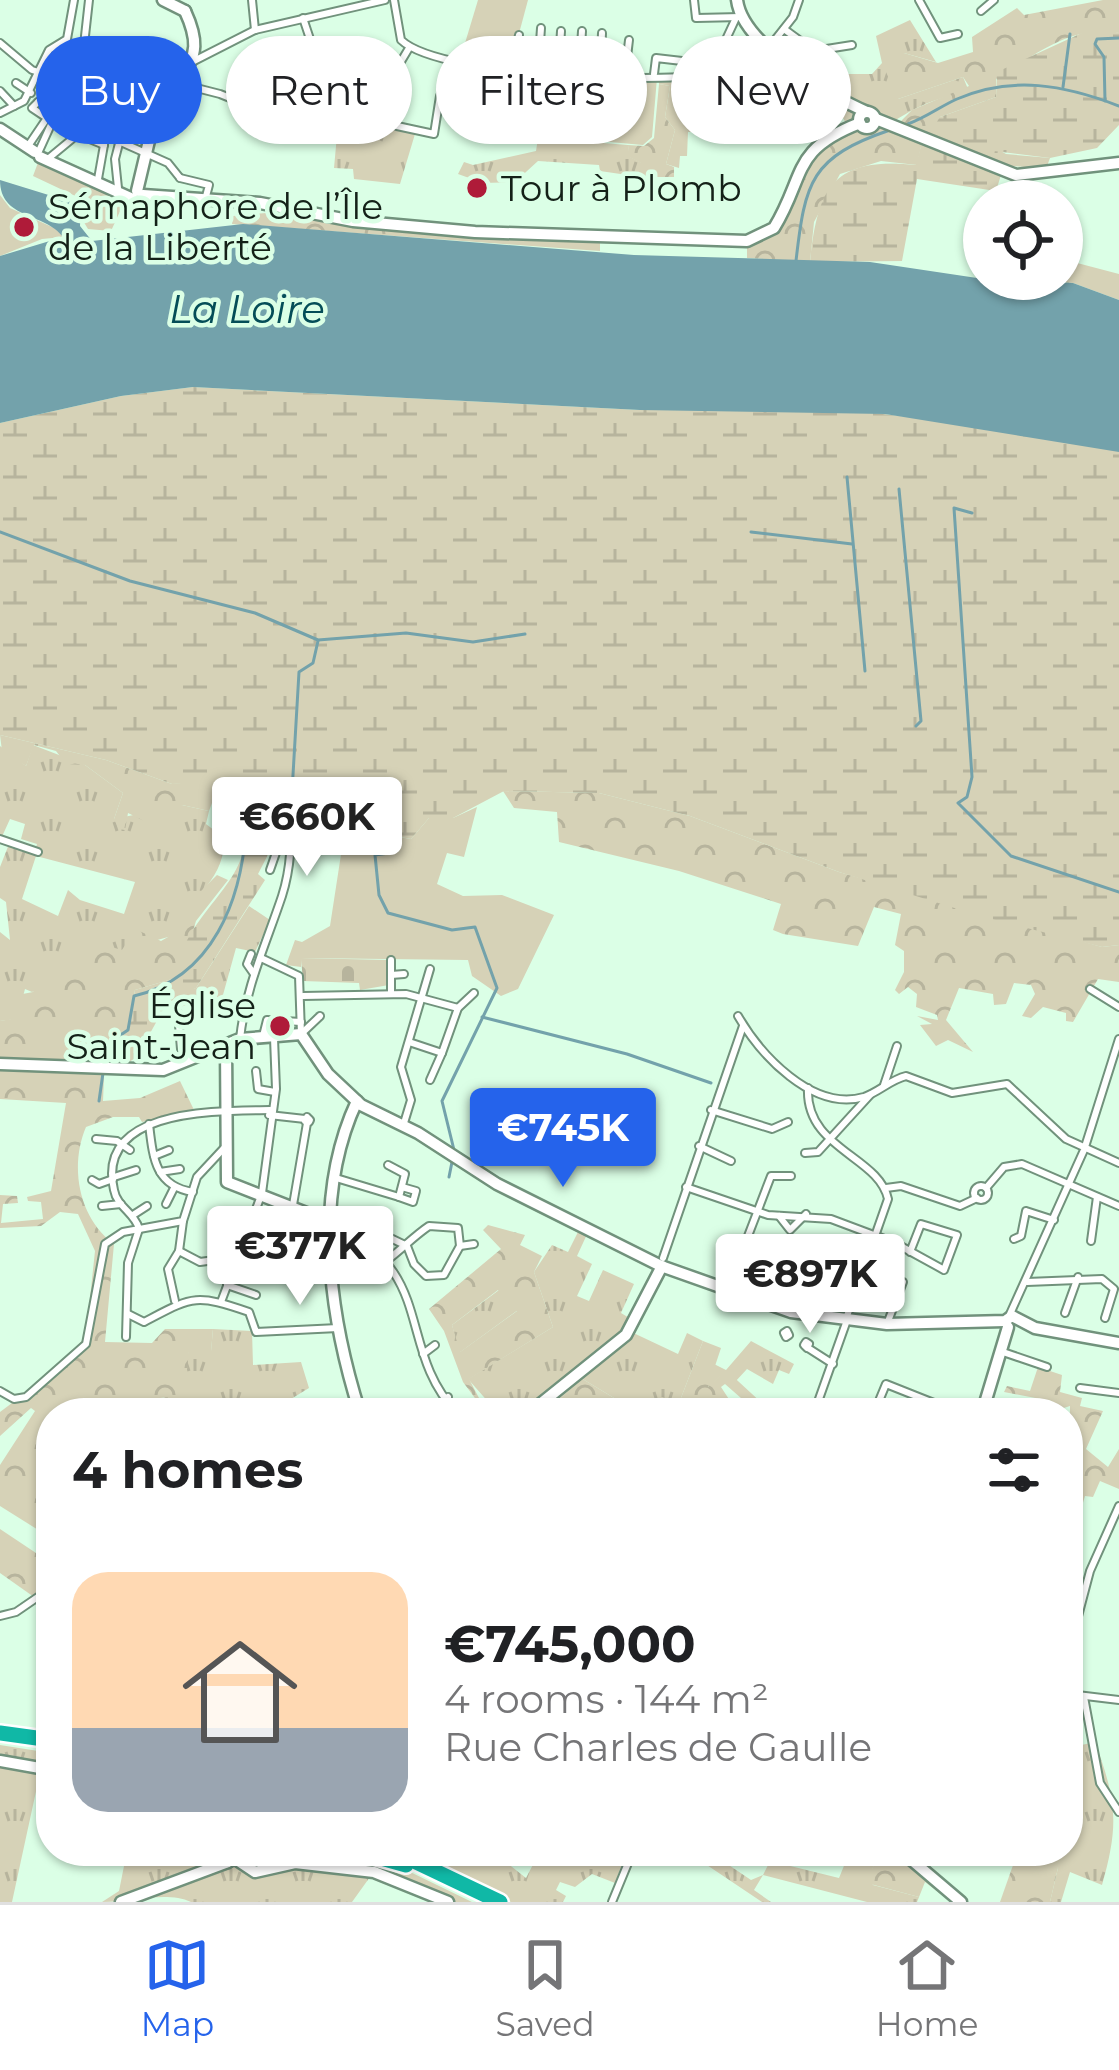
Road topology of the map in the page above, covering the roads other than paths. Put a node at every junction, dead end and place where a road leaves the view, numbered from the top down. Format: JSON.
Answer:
{"nodes":[{"id":1,"x":74,"y":0,"type":"edge"},
{"id":2,"x":88,"y":0,"type":"edge"},
{"id":3,"x":163,"y":0,"type":"edge"},
{"id":4,"x":252,"y":0,"type":"edge"},
{"id":5,"x":385,"y":0,"type":"edge"},
{"id":6,"x":394,"y":0,"type":"edge"},
{"id":7,"x":694,"y":0,"type":"edge"},
{"id":8,"x":737,"y":0,"type":"edge"},
{"id":9,"x":799,"y":0,"type":"edge"},
{"id":10,"x":919,"y":0,"type":"edge"},
{"id":11,"x":994,"y":0,"type":"edge"},
{"id":12,"x":189,"y":6,"type":"edge"},
{"id":13,"x":981,"y":11,"type":"dead end"},
{"id":14,"x":303,"y":17,"type":"junction"},
{"id":15,"x":738,"y":19,"type":"junction"},
{"id":16,"x":541,"y":28,"type":"dead end"},
{"id":17,"x":784,"y":29,"type":"junction"},
{"id":18,"x":255,"y":30,"type":"junction"},
{"id":19,"x":561,"y":31,"type":"dead end"},
{"id":20,"x":582,"y":31,"type":"dead end"},
{"id":21,"x":602,"y":33,"type":"dead end"},
{"id":22,"x":68,"y":36,"type":"edge"},
{"id":23,"x":85,"y":36,"type":"edge"},
{"id":24,"x":195,"y":36,"type":"edge"},
{"id":25,"x":309,"y":36,"type":"edge"},
{"id":26,"x":398,"y":36,"type":"edge"},
{"id":27,"x":540,"y":36,"type":"edge"},
{"id":28,"x":561,"y":36,"type":"edge"},
{"id":29,"x":582,"y":36,"type":"edge"},
{"id":30,"x":602,"y":36,"type":"edge"},
{"id":31,"x":730,"y":36,"type":"edge"},
{"id":32,"x":757,"y":36,"type":"edge"},
{"id":33,"x":779,"y":36,"type":"edge"},
{"id":34,"x":954,"y":36,"type":"dead end"},
{"id":35,"x":0,"y":44,"type":"edge"},
{"id":36,"x":852,"y":45,"type":"dead end"},
{"id":37,"x":202,"y":57,"type":"edge"},
{"id":38,"x":671,"y":61,"type":"edge"},
{"id":39,"x":36,"y":71,"type":"edge"},
{"id":40,"x":671,"y":73,"type":"edge"},
{"id":41,"x":647,"y":74,"type":"edge"},
{"id":42,"x":654,"y":74,"type":"junction"},
{"id":43,"x":36,"y":80,"type":"edge"},
{"id":44,"x":16,"y":82,"type":"dead end"},
{"id":45,"x":0,"y":92,"type":"edge"},
{"id":46,"x":30,"y":94,"type":"junction"},
{"id":47,"x":35,"y":105,"type":"joint"},
{"id":48,"x":14,"y":106,"type":"junction"},
{"id":49,"x":851,"y":107,"type":"edge"},
{"id":50,"x":0,"y":113,"type":"edge"},
{"id":51,"x":436,"y":118,"type":"edge"},
{"id":52,"x":867,"y":119,"type":"junction"},
{"id":53,"x":0,"y":129,"type":"edge"},
{"id":54,"x":412,"y":130,"type":"edge"},
{"id":55,"x":42,"y":144,"type":"edge"},
{"id":56,"x":54,"y":144,"type":"edge"},
{"id":57,"x":94,"y":144,"type":"edge"},
{"id":58,"x":112,"y":144,"type":"edge"},
{"id":59,"x":117,"y":144,"type":"edge"},
{"id":60,"x":126,"y":144,"type":"edge"},
{"id":61,"x":149,"y":144,"type":"edge"},
{"id":62,"x":104,"y":150,"type":"junction"},
{"id":63,"x":38,"y":152,"type":"junction"},
{"id":64,"x":147,"y":154,"type":"junction"},
{"id":65,"x":115,"y":159,"type":"junction"},
{"id":66,"x":1119,"y":163,"type":"edge"},
{"id":67,"x":98,"y":178,"type":"junction"},
{"id":68,"x":181,"y":178,"type":"junction"},
{"id":69,"x":118,"y":188,"type":"junction"},
{"id":70,"x":138,"y":196,"type":"junction"},
{"id":71,"x":177,"y":198,"type":"junction"},
{"id":72,"x":205,"y":201,"type":"junction"},
{"id":73,"x":259,"y":207,"type":"junction"},
{"id":74,"x":233,"y":824,"type":"dead end"},
{"id":75,"x":0,"y":839,"type":"edge"},
{"id":76,"x":278,"y":847,"type":"junction"},
{"id":77,"x":38,"y":852,"type":"dead end"},
{"id":78,"x":270,"y":870,"type":"dead end"},
{"id":79,"x":251,"y":954,"type":"dead end"},
{"id":80,"x":261,"y":958,"type":"junction"},
{"id":81,"x":391,"y":960,"type":"dead end"},
{"id":82,"x":430,"y":969,"type":"dead end"},
{"id":83,"x":254,"y":974,"type":"junction"},
{"id":84,"x":391,"y":974,"type":"junction"},
{"id":85,"x":404,"y":974,"type":"dead end"},
{"id":86,"x":1090,"y":989,"type":"dead end"},
{"id":87,"x":474,"y":993,"type":"dead end"},
{"id":88,"x":391,"y":994,"type":"junction"},
{"id":89,"x":303,"y":996,"type":"junction"},
{"id":90,"x":422,"y":997,"type":"junction"},
{"id":91,"x":1119,"y":1007,"type":"edge"},
{"id":92,"x":458,"y":1008,"type":"junction"},
{"id":93,"x":178,"y":1013,"type":"dead end"},
{"id":94,"x":320,"y":1016,"type":"dead end"},
{"id":95,"x":738,"y":1016,"type":"dead end"},
{"id":96,"x":743,"y":1026,"type":"junction"},
{"id":97,"x":302,"y":1028,"type":"junction"},
{"id":98,"x":269,"y":1035,"type":"junction"},
{"id":99,"x":1119,"y":1039,"type":"edge"},
{"id":100,"x":409,"y":1042,"type":"junction"},
{"id":101,"x":232,"y":1044,"type":"junction"},
{"id":102,"x":897,"y":1046,"type":"dead end"},
{"id":103,"x":442,"y":1053,"type":"junction"},
{"id":104,"x":0,"y":1064,"type":"edge"},
{"id":105,"x":256,"y":1071,"type":"dead end"},
{"id":106,"x":430,"y":1080,"type":"dead end"},
{"id":107,"x":884,"y":1085,"type":"junction"},
{"id":108,"x":808,"y":1088,"type":"junction"},
{"id":109,"x":275,"y":1092,"type":"junction"},
{"id":110,"x":870,"y":1095,"type":"junction"},
{"id":111,"x":357,"y":1101,"type":"junction"},
{"id":112,"x":712,"y":1110,"type":"junction"},
{"id":113,"x":225,"y":1111,"type":"junction"},
{"id":114,"x":269,"y":1113,"type":"junction"},
{"id":115,"x":788,"y":1122,"type":"dead end"},
{"id":116,"x":149,"y":1124,"type":"junction"},
{"id":117,"x":403,"y":1126,"type":"junction"},
{"id":118,"x":96,"y":1139,"type":"dead end"},
{"id":119,"x":830,"y":1140,"type":"junction"},
{"id":120,"x":122,"y":1144,"type":"junction"},
{"id":121,"x":699,"y":1146,"type":"junction"},
{"id":122,"x":130,"y":1150,"type":"dead end"},
{"id":123,"x":170,"y":1150,"type":"dead end"},
{"id":124,"x":1084,"y":1150,"type":"junction"},
{"id":125,"x":221,"y":1152,"type":"junction"},
{"id":126,"x":805,"y":1154,"type":"dead end"},
{"id":127,"x":154,"y":1156,"type":"junction"},
{"id":128,"x":731,"y":1161,"type":"dead end"},
{"id":129,"x":1119,"y":1163,"type":"edge"},
{"id":130,"x":388,"y":1166,"type":"dead end"},
{"id":131,"x":180,"y":1169,"type":"dead end"},
{"id":132,"x":136,"y":1170,"type":"dead end"},
{"id":133,"x":159,"y":1172,"type":"junction"},
{"id":134,"x":790,"y":1176,"type":"dead end"},
{"id":135,"x":113,"y":1178,"type":"junction"},
{"id":136,"x":336,"y":1178,"type":"junction"},
{"id":137,"x":92,"y":1180,"type":"dead end"},
{"id":138,"x":1070,"y":1182,"type":"junction"},
{"id":139,"x":686,"y":1187,"type":"junction"},
{"id":140,"x":174,"y":1188,"type":"junction"},
{"id":141,"x":886,"y":1188,"type":"junction"},
{"id":142,"x":193,"y":1192,"type":"junction"},
{"id":143,"x":1097,"y":1197,"type":"junction"},
{"id":144,"x":260,"y":1198,"type":"junction"},
{"id":145,"x":121,"y":1204,"type":"junction"},
{"id":146,"x":166,"y":1204,"type":"dead end"},
{"id":147,"x":102,"y":1206,"type":"dead end"},
{"id":148,"x":147,"y":1206,"type":"dead end"},
{"id":149,"x":1119,"y":1206,"type":"edge"},
{"id":150,"x":292,"y":1209,"type":"junction"},
{"id":151,"x":761,"y":1214,"type":"junction"},
{"id":152,"x":806,"y":1214,"type":"junction"},
{"id":153,"x":134,"y":1215,"type":"junction"},
{"id":154,"x":779,"y":1216,"type":"junction"},
{"id":155,"x":1054,"y":1220,"type":"junction"},
{"id":156,"x":182,"y":1221,"type":"junction"},
{"id":157,"x":332,"y":1225,"type":"junction"},
{"id":158,"x":139,"y":1229,"type":"junction"},
{"id":159,"x":382,"y":1234,"type":"dead end"},
{"id":160,"x":748,"y":1236,"type":"dead end"},
{"id":161,"x":877,"y":1236,"type":"junction"},
{"id":162,"x":1015,"y":1239,"type":"dead end"},
{"id":163,"x":1091,"y":1240,"type":"dead end"},
{"id":164,"x":474,"y":1244,"type":"dead end"},
{"id":165,"x":407,"y":1246,"type":"junction"},
{"id":166,"x":460,"y":1246,"type":"junction"},
{"id":167,"x":179,"y":1251,"type":"junction"},
{"id":168,"x":910,"y":1252,"type":"junction"},
{"id":169,"x":236,"y":1257,"type":"junction"},
{"id":170,"x":386,"y":1261,"type":"junction"},
{"id":171,"x":663,"y":1262,"type":"junction"},
{"id":172,"x":1078,"y":1277,"type":"junction"},
{"id":173,"x":903,"y":1282,"type":"dead end"},
{"id":174,"x":1026,"y":1282,"type":"junction"},
{"id":175,"x":227,"y":1285,"type":"junction"},
{"id":176,"x":256,"y":1295,"type":"dead end"},
{"id":177,"x":175,"y":1301,"type":"junction"},
{"id":178,"x":220,"y":1302,"type":"junction"},
{"id":179,"x":1065,"y":1313,"type":"dead end"},
{"id":180,"x":128,"y":1314,"type":"junction"},
{"id":181,"x":1105,"y":1318,"type":"dead end"},
{"id":182,"x":846,"y":1320,"type":"junction"},
{"id":183,"x":1011,"y":1320,"type":"junction"},
{"id":184,"x":887,"y":1324,"type":"junction"},
{"id":185,"x":341,"y":1328,"type":"junction"},
{"id":186,"x":784,"y":1333,"type":"dead end"},
{"id":187,"x":126,"y":1337,"type":"dead end"},
{"id":188,"x":1119,"y":1343,"type":"edge"},
{"id":189,"x":434,"y":1345,"type":"dead end"},
{"id":190,"x":1000,"y":1351,"type":"junction"},
{"id":191,"x":423,"y":1354,"type":"junction"},
{"id":192,"x":833,"y":1364,"type":"junction"},
{"id":193,"x":1047,"y":1367,"type":"dead end"},
{"id":194,"x":1080,"y":1388,"type":"dead end"},
{"id":195,"x":0,"y":1391,"type":"edge"},
{"id":196,"x":1119,"y":1393,"type":"edge"},
{"id":197,"x":357,"y":1398,"type":"edge"},
{"id":198,"x":447,"y":1398,"type":"edge"},
{"id":199,"x":547,"y":1398,"type":"edge"},
{"id":200,"x":820,"y":1398,"type":"edge"},
{"id":201,"x":879,"y":1398,"type":"edge"},
{"id":202,"x":919,"y":1398,"type":"edge"},
{"id":203,"x":986,"y":1398,"type":"edge"},
{"id":204,"x":1119,"y":1506,"type":"edge"},
{"id":205,"x":36,"y":1598,"type":"edge"},
{"id":206,"x":1083,"y":1598,"type":"edge"},
{"id":207,"x":0,"y":1616,"type":"edge"},
{"id":208,"x":1084,"y":1697,"type":"joint"},
{"id":209,"x":1119,"y":1700,"type":"edge"},
{"id":210,"x":0,"y":1736,"type":"edge"},
{"id":211,"x":36,"y":1742,"type":"edge"},
{"id":212,"x":0,"y":1760,"type":"edge"},
{"id":213,"x":36,"y":1767,"type":"edge"},
{"id":214,"x":1119,"y":1812,"type":"edge"},
{"id":215,"x":209,"y":1866,"type":"edge"},
{"id":216,"x":247,"y":1866,"type":"edge"},
{"id":217,"x":280,"y":1866,"type":"edge"},
{"id":218,"x":321,"y":1866,"type":"edge"},
{"id":219,"x":408,"y":1866,"type":"edge"},
{"id":220,"x":422,"y":1866,"type":"edge"},
{"id":221,"x":439,"y":1866,"type":"edge"},
{"id":222,"x":627,"y":1866,"type":"edge"},
{"id":223,"x":919,"y":1866,"type":"edge"},
{"id":224,"x":483,"y":1898,"type":"edge"},
{"id":225,"x":121,"y":1902,"type":"edge"},
{"id":226,"x":448,"y":1902,"type":"edge"},
{"id":227,"x":500,"y":1902,"type":"edge"},
{"id":228,"x":612,"y":1902,"type":"edge"},
{"id":229,"x":961,"y":1902,"type":"edge"}],
"edges":[{"from":1,"to":22,"type":"street"},
{"from":2,"to":23,"type":"street"},
{"from":3,"to":12,"type":"main road"},
{"from":4,"to":18,"type":"street"},
{"from":5,"to":14,"type":"street"},
{"from":6,"to":26,"type":"street"},
{"from":7,"to":15,"type":"street"},
{"from":8,"to":15,"type":"main road"},
{"from":9,"to":17,"type":"street"},
{"from":10,"to":34,"type":"street"},
{"from":11,"to":13,"type":"street"},
{"from":12,"to":24,"type":"main road"},
{"from":14,"to":18,"type":"street"},
{"from":14,"to":25,"type":"street"},
{"from":15,"to":31,"type":"street"},
{"from":15,"to":32,"type":"main road"},
{"from":16,"to":27,"type":"street"},
{"from":17,"to":33,"type":"street"},
{"from":17,"to":36,"type":"street"},
{"from":18,"to":37,"type":"street"},
{"from":19,"to":28,"type":"street"},
{"from":20,"to":29,"type":"street"},
{"from":21,"to":30,"type":"street"},
{"from":35,"to":39,"type":"street"},
{"from":38,"to":42,"type":"street"},
{"from":40,"to":42,"type":"street"},
{"from":41,"to":42,"type":"street"},
{"from":43,"to":46,"type":"street"},
{"from":44,"to":46,"type":"street"},
{"from":45,"to":48,"type":"street"},
{"from":46,"to":47,"type":"street"},
{"from":46,"to":48,"type":"street"},
{"from":47,"to":63,"type":"street"},
{"from":48,"to":50,"type":"street"},
{"from":49,"to":52,"type":"main road"},
{"from":51,"to":54,"type":"street"},
{"from":52,"to":66,"type":"main road"},
{"from":52,"to":73,"type":"main road"},
{"from":53,"to":63,"type":"main road"},
{"from":55,"to":63,"type":"street"},
{"from":56,"to":63,"type":"street"},
{"from":57,"to":62,"type":"street"},
{"from":58,"to":62,"type":"street"},
{"from":59,"to":65,"type":"street"},
{"from":60,"to":64,"type":"street"},
{"from":61,"to":64,"type":"main road"},
{"from":62,"to":65,"type":"street"},
{"from":62,"to":67,"type":"street"},
{"from":63,"to":67,"type":"main road"},
{"from":63,"to":70,"type":"main road"},
{"from":64,"to":68,"type":"street"},
{"from":64,"to":70,"type":"main road"},
{"from":65,"to":69,"type":"street"},
{"from":67,"to":69,"type":"main road"},
{"from":68,"to":71,"type":"street"},
{"from":68,"to":72,"type":"street"},
{"from":69,"to":70,"type":"main road"},
{"from":70,"to":71,"type":"main road"},
{"from":70,"to":73,"type":"main road"},
{"from":71,"to":72,"type":"main road"},
{"from":72,"to":73,"type":"main road"},
{"from":74,"to":76,"type":"street"},
{"from":75,"to":77,"type":"street"},
{"from":76,"to":78,"type":"street"},
{"from":76,"to":80,"type":"street"},
{"from":79,"to":83,"type":"street"},
{"from":80,"to":83,"type":"street"},
{"from":80,"to":89,"type":"street"},
{"from":81,"to":84,"type":"street"},
{"from":82,"to":90,"type":"street"},
{"from":83,"to":101,"type":"street"},
{"from":84,"to":85,"type":"street"},
{"from":84,"to":88,"type":"street"},
{"from":86,"to":91,"type":"street"},
{"from":87,"to":92,"type":"street"},
{"from":88,"to":89,"type":"street"},
{"from":88,"to":90,"type":"street"},
{"from":89,"to":97,"type":"street"},
{"from":90,"to":92,"type":"street"},
{"from":90,"to":100,"type":"street"},
{"from":92,"to":103,"type":"street"},
{"from":93,"to":101,"type":"street"},
{"from":94,"to":97,"type":"street"},
{"from":95,"to":96,"type":"street"},
{"from":96,"to":108,"type":"street"},
{"from":96,"to":112,"type":"street"},
{"from":97,"to":98,"type":"main road"},
{"from":97,"to":111,"type":"main road"},
{"from":98,"to":101,"type":"main road"},
{"from":98,"to":109,"type":"street"},
{"from":99,"to":124,"type":"street"},
{"from":100,"to":103,"type":"street"},
{"from":100,"to":117,"type":"street"},
{"from":101,"to":104,"type":"main road"},
{"from":101,"to":113,"type":"main road"},
{"from":102,"to":107,"type":"street"},
{"from":103,"to":106,"type":"street"},
{"from":105,"to":109,"type":"street"},
{"from":107,"to":110,"type":"street"},
{"from":107,"to":124,"type":"street"},
{"from":108,"to":110,"type":"street"},
{"from":108,"to":119,"type":"street"},
{"from":109,"to":114,"type":"street"},
{"from":110,"to":119,"type":"street"},
{"from":111,"to":117,"type":"main road"},
{"from":111,"to":136,"type":"main road"},
{"from":112,"to":115,"type":"street"},
{"from":112,"to":121,"type":"street"},
{"from":113,"to":114,"type":"street"},
{"from":113,"to":116,"type":"street"},
{"from":113,"to":125,"type":"main road"},
{"from":114,"to":144,"type":"street"},
{"from":114,"to":150,"type":"street"},
{"from":116,"to":120,"type":"street"},
{"from":116,"to":127,"type":"street"},
{"from":117,"to":171,"type":"main road"},
{"from":118,"to":120,"type":"street"},
{"from":119,"to":126,"type":"street"},
{"from":119,"to":141,"type":"street"},
{"from":120,"to":122,"type":"street"},
{"from":120,"to":135,"type":"street"},
{"from":121,"to":128,"type":"street"},
{"from":121,"to":139,"type":"street"},
{"from":123,"to":127,"type":"street"},
{"from":124,"to":129,"type":"street"},
{"from":124,"to":138,"type":"street"},
{"from":125,"to":142,"type":"street"},
{"from":125,"to":144,"type":"main road"},
{"from":127,"to":133,"type":"street"},
{"from":130,"to":136,"type":"street"},
{"from":131,"to":133,"type":"street"},
{"from":132,"to":135,"type":"street"},
{"from":133,"to":140,"type":"street"},
{"from":134,"to":151,"type":"street"},
{"from":135,"to":137,"type":"street"},
{"from":135,"to":145,"type":"street"},
{"from":136,"to":157,"type":"main road"},
{"from":138,"to":141,"type":"street"},
{"from":138,"to":143,"type":"street"},
{"from":138,"to":155,"type":"street"},
{"from":139,"to":151,"type":"street"},
{"from":139,"to":171,"type":"street"},
{"from":140,"to":142,"type":"street"},
{"from":140,"to":146,"type":"street"},
{"from":141,"to":161,"type":"street"},
{"from":142,"to":156,"type":"street"},
{"from":143,"to":149,"type":"street"},
{"from":143,"to":163,"type":"street"},
{"from":144,"to":150,"type":"main road"},
{"from":144,"to":169,"type":"street"},
{"from":145,"to":147,"type":"street"},
{"from":145,"to":153,"type":"street"},
{"from":148,"to":153,"type":"street"},
{"from":150,"to":157,"type":"main road"},
{"from":151,"to":154,"type":"street"},
{"from":151,"to":160,"type":"street"},
{"from":152,"to":154,"type":"street"},
{"from":152,"to":154,"type":"street"},
{"from":152,"to":161,"type":"street"},
{"from":153,"to":158,"type":"street"},
{"from":155,"to":162,"type":"street"},
{"from":155,"to":174,"type":"street"},
{"from":156,"to":158,"type":"street"},
{"from":156,"to":167,"type":"street"},
{"from":157,"to":170,"type":"street"},
{"from":157,"to":185,"type":"main road"},
{"from":158,"to":180,"type":"street"},
{"from":158,"to":195,"type":"street"},
{"from":159,"to":165,"type":"street"},
{"from":161,"to":168,"type":"street"},
{"from":161,"to":182,"type":"street"},
{"from":164,"to":166,"type":"street"},
{"from":165,"to":166,"type":"street"},
{"from":165,"to":166,"type":"street"},
{"from":165,"to":170,"type":"street"},
{"from":167,"to":169,"type":"street"},
{"from":167,"to":177,"type":"street"},
{"from":168,"to":168,"type":"street"},
{"from":169,"to":175,"type":"street"},
{"from":170,"to":191,"type":"street"},
{"from":171,"to":182,"type":"main road"},
{"from":171,"to":199,"type":"main road"},
{"from":172,"to":174,"type":"street"},
{"from":172,"to":179,"type":"street"},
{"from":172,"to":181,"type":"street"},
{"from":173,"to":184,"type":"street"},
{"from":174,"to":183,"type":"street"},
{"from":175,"to":176,"type":"street"},
{"from":175,"to":178,"type":"street"},
{"from":177,"to":178,"type":"street"},
{"from":177,"to":180,"type":"street"},
{"from":178,"to":185,"type":"street"},
{"from":180,"to":187,"type":"street"},
{"from":182,"to":184,"type":"main road"},
{"from":182,"to":192,"type":"street"},
{"from":183,"to":184,"type":"main road"},
{"from":183,"to":188,"type":"main road"},
{"from":183,"to":190,"type":"main road"},
{"from":185,"to":197,"type":"main road"},
{"from":186,"to":192,"type":"street"},
{"from":189,"to":191,"type":"street"},
{"from":190,"to":193,"type":"street"},
{"from":190,"to":203,"type":"main road"},
{"from":191,"to":198,"type":"street"},
{"from":192,"to":200,"type":"street"},
{"from":194,"to":196,"type":"street"},
{"from":201,"to":202,"type":"street"},
{"from":204,"to":206,"type":"street"},
{"from":205,"to":207,"type":"street"},
{"from":208,"to":209,"type":"street"},
{"from":208,"to":214,"type":"street"},
{"from":210,"to":211,"type":"highway"},
{"from":212,"to":213,"type":"main road"},
{"from":215,"to":225,"type":"main road"},
{"from":216,"to":217,"type":"main road"},
{"from":218,"to":226,"type":"main road"},
{"from":219,"to":224,"type":"highway"},
{"from":220,"to":224,"type":"highway"},
{"from":221,"to":224,"type":"highway"},
{"from":222,"to":228,"type":"street"},
{"from":223,"to":229,"type":"main road"},
{"from":224,"to":227,"type":"highway"}]}
